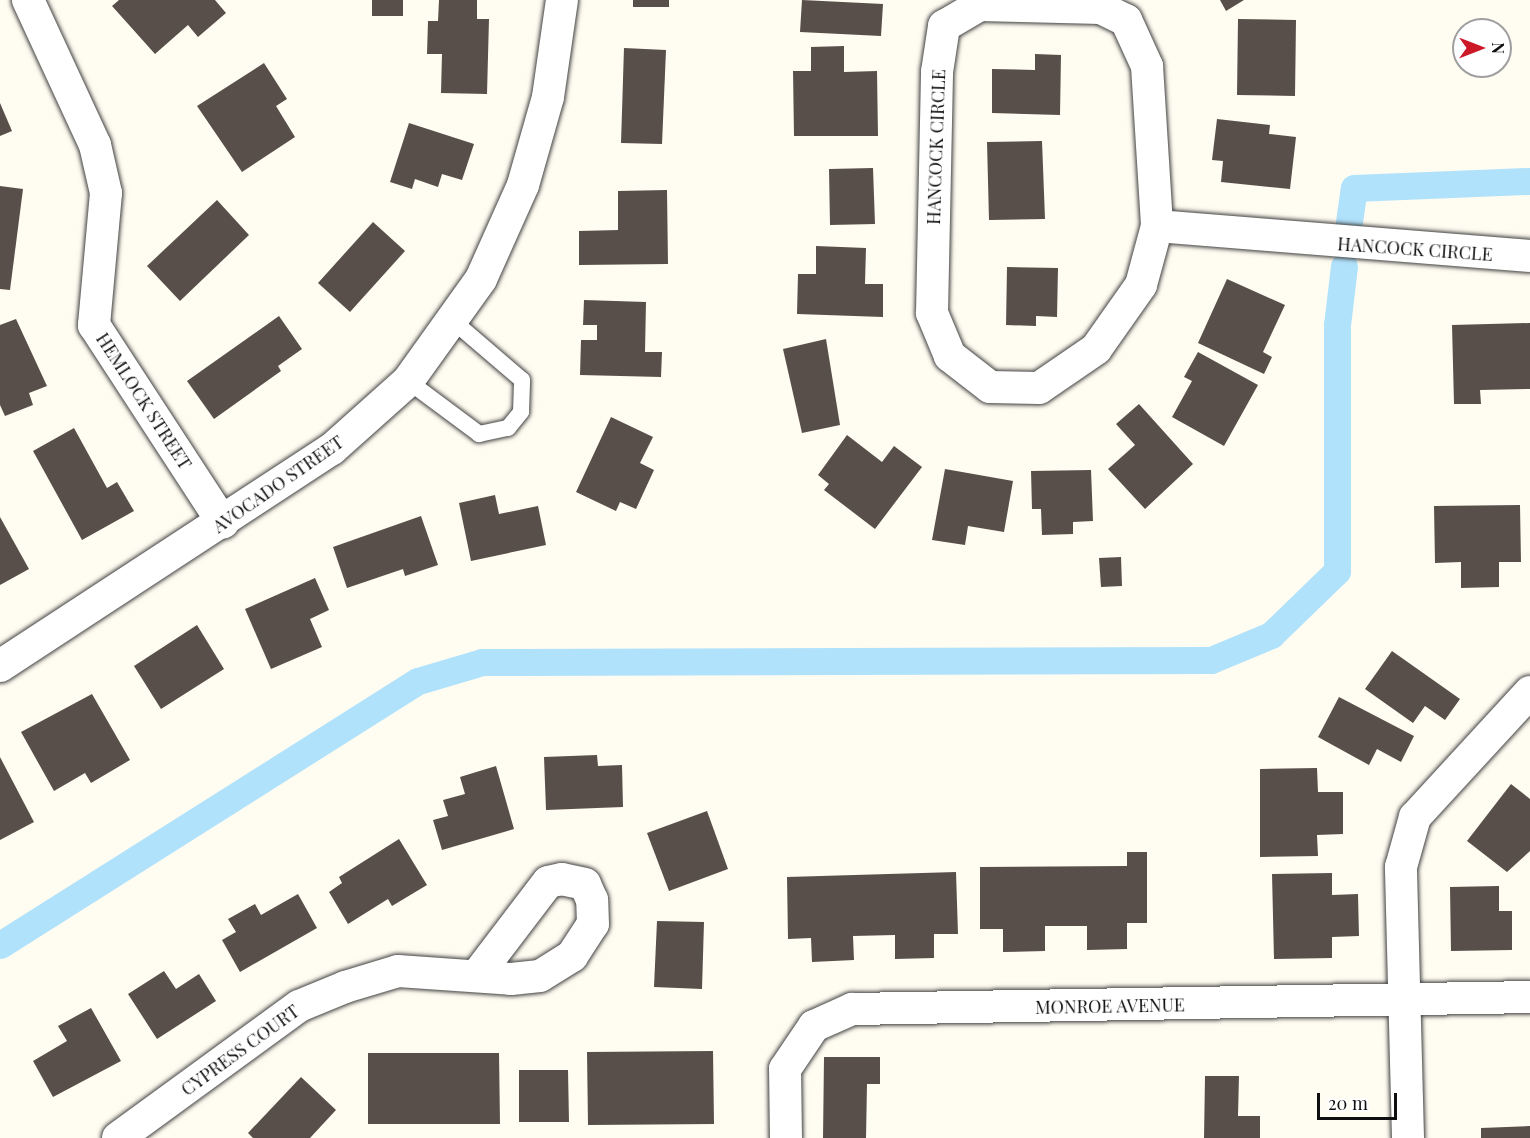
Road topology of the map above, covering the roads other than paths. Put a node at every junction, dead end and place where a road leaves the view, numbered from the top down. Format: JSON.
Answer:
{"nodes":[{"id":1,"x":28,"y":0,"type":"edge"},
{"id":2,"x":562,"y":0,"type":"edge"},
{"id":3,"x":1157,"y":225,"type":"junction"},
{"id":4,"x":1530,"y":256,"type":"edge"},
{"id":5,"x":453,"y":320,"type":"junction"},
{"id":6,"x":408,"y":381,"type":"junction"},
{"id":7,"x":223,"y":523,"type":"junction"},
{"id":8,"x":0,"y":666,"type":"edge"},
{"id":9,"x":1530,"y":692,"type":"edge"},
{"id":10,"x":478,"y":974,"type":"dead end"},
{"id":11,"x":1530,"y":997,"type":"edge"},
{"id":12,"x":1407,"y":1003,"type":"junction"},
{"id":13,"x":118,"y":1138,"type":"edge"},
{"id":14,"x":786,"y":1138,"type":"edge"},
{"id":15,"x":1408,"y":1138,"type":"edge"}],
"edges":[{"from":1,"to":7,"type":"street","name":"HEMLOCK STREET"},
{"from":2,"to":5,"type":"street","name":"AVOCADO STREET"},
{"from":3,"to":3,"type":"street","name":"HANCOCK CIRCLE"},
{"from":3,"to":4,"type":"street","name":"HANCOCK CIRCLE"},
{"from":5,"to":6,"type":"street","name":"AVOCADO STREET"},
{"from":5,"to":6,"type":"lane"},
{"from":6,"to":7,"type":"street","name":"AVOCADO STREET"},
{"from":7,"to":8,"type":"street","name":"AVOCADO STREET"},
{"from":9,"to":12,"type":"street"},
{"from":10,"to":13,"type":"street","name":"CYPRESS COURT"},
{"from":11,"to":12,"type":"street","name":"MONROE AVENUE"},
{"from":12,"to":14,"type":"street","name":"MONROE AVENUE"},
{"from":12,"to":15,"type":"street"}]}
